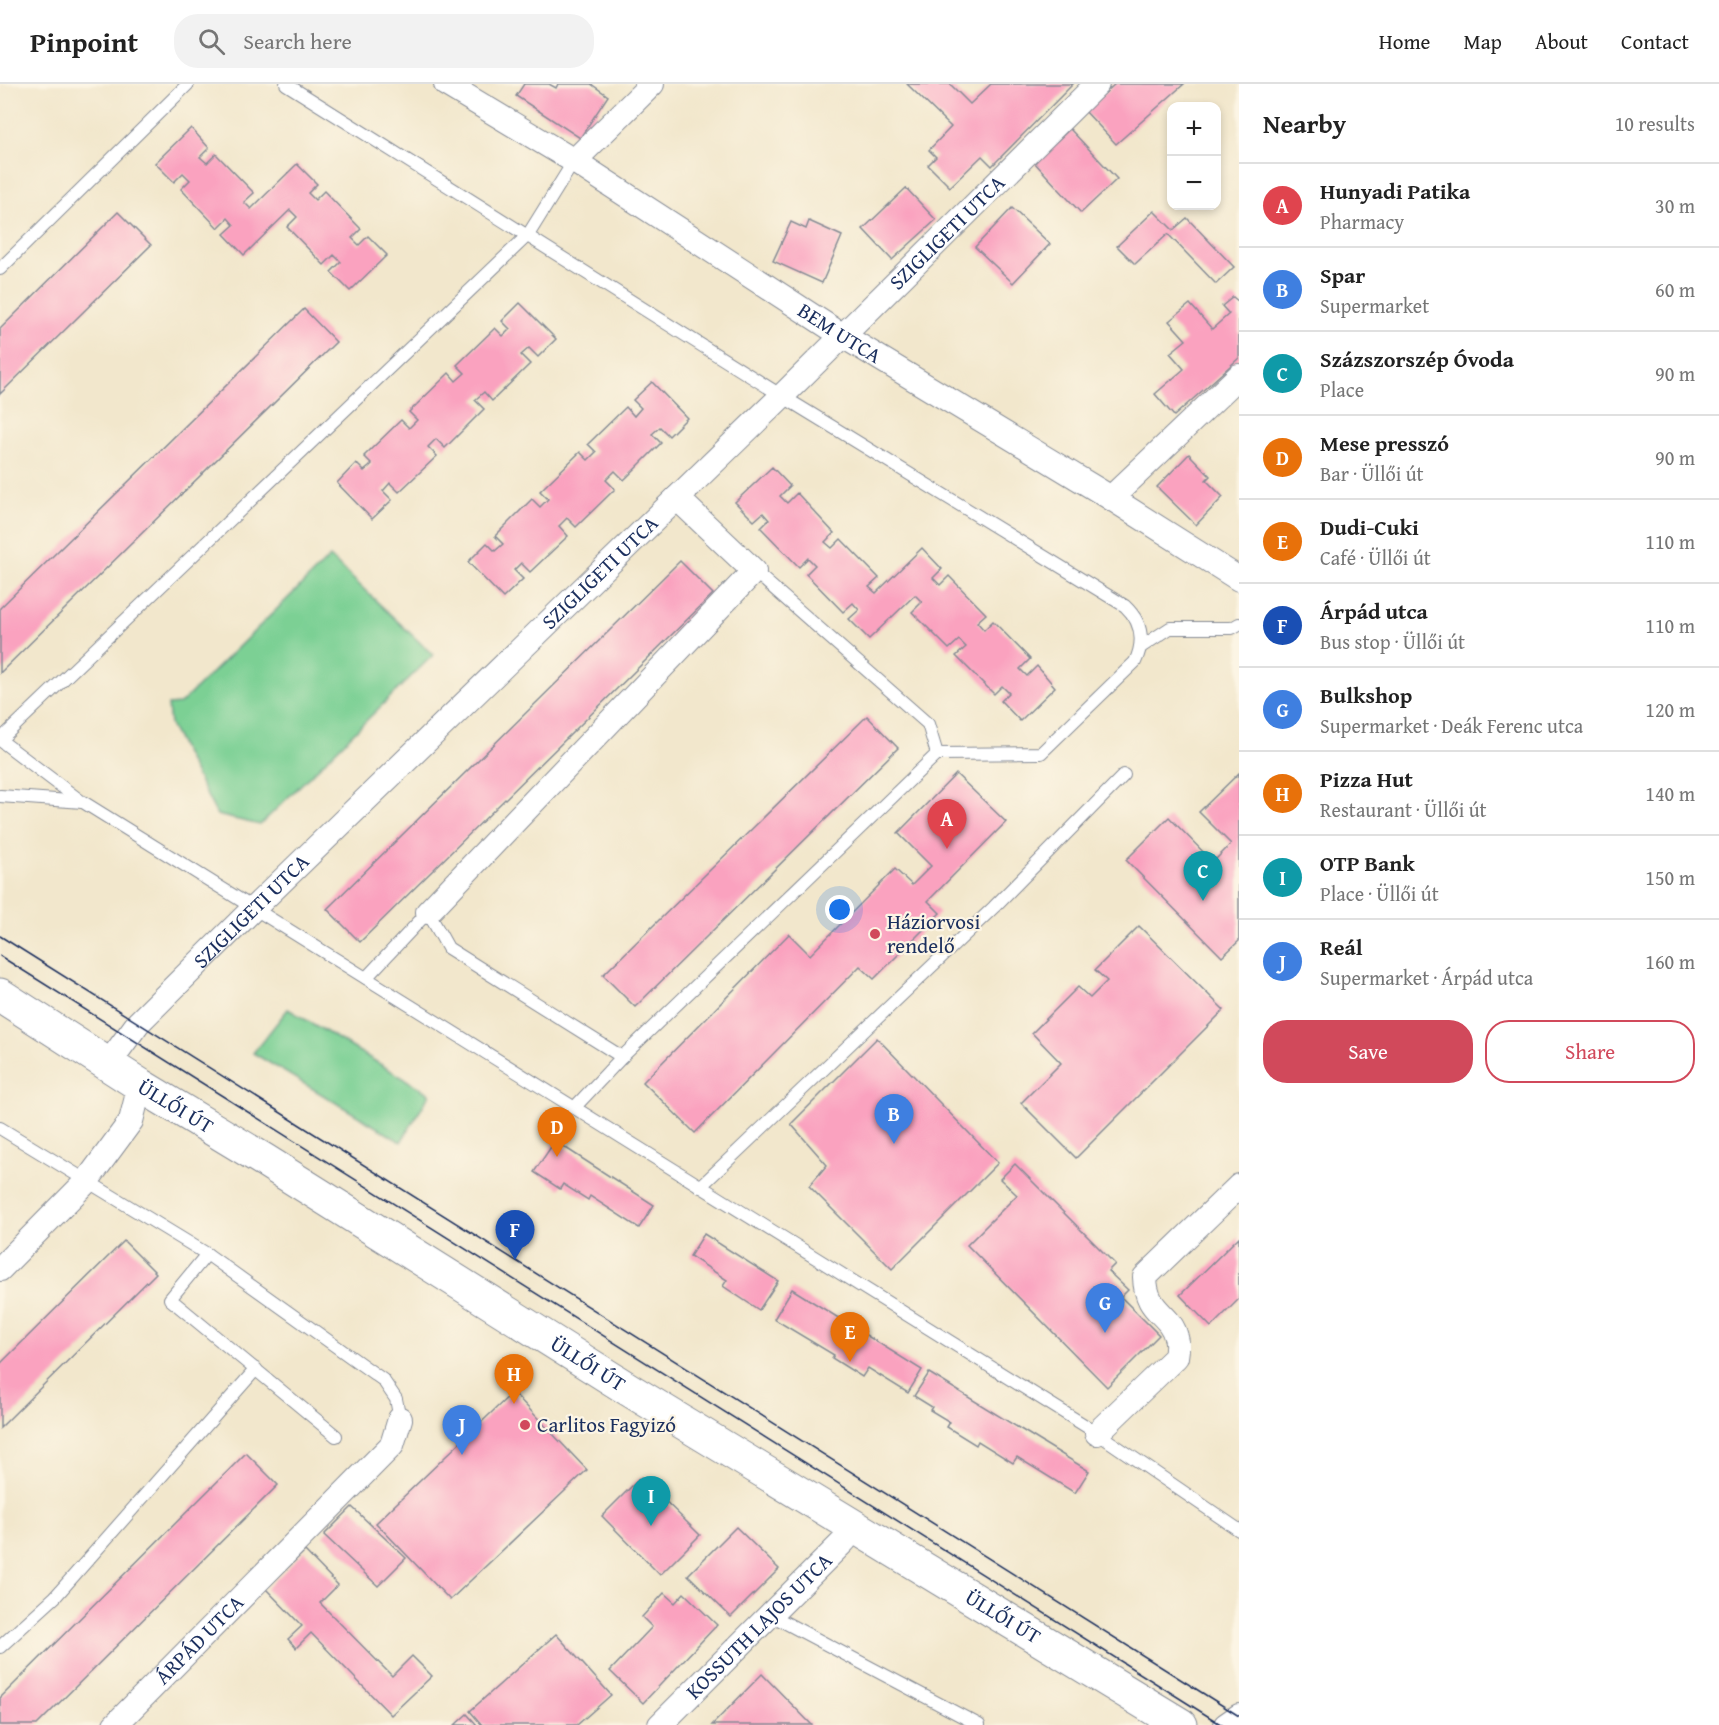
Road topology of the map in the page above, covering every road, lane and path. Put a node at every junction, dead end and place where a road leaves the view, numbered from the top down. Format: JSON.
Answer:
{"nodes":[{"id":1,"x":188,"y":84,"type":"edge"},
{"id":2,"x":286,"y":84,"type":"edge"},
{"id":3,"x":446,"y":84,"type":"edge"},
{"id":4,"x":651,"y":84,"type":"edge"},
{"id":5,"x":1097,"y":84,"type":"edge"},
{"id":6,"x":574,"y":161,"type":"junction"},
{"id":7,"x":528,"y":235,"type":"junction"},
{"id":8,"x":0,"y":269,"type":"edge"},
{"id":9,"x":843,"y":336,"type":"junction"},
{"id":10,"x":1239,"y":376,"type":"edge"},
{"id":11,"x":782,"y":396,"type":"junction"},
{"id":12,"x":677,"y":498,"type":"junction"},
{"id":13,"x":1112,"y":498,"type":"junction"},
{"id":14,"x":754,"y":571,"type":"junction"},
{"id":15,"x":1239,"y":579,"type":"edge"},
{"id":16,"x":1239,"y":624,"type":"edge"},
{"id":17,"x":1141,"y":647,"type":"junction"},
{"id":18,"x":0,"y":740,"type":"edge"},
{"id":19,"x":937,"y":754,"type":"junction"},
{"id":20,"x":1124,"y":774,"type":"dead end"},
{"id":21,"x":0,"y":796,"type":"edge"},
{"id":22,"x":83,"y":802,"type":"junction"},
{"id":23,"x":254,"y":908,"type":"junction"},
{"id":24,"x":428,"y":912,"type":"junction"},
{"id":25,"x":366,"y":978,"type":"junction"},
{"id":26,"x":0,"y":995,"type":"edge"},
{"id":27,"x":622,"y":1057,"type":"junction"},
{"id":28,"x":108,"y":1065,"type":"junction"},
{"id":29,"x":140,"y":1085,"type":"junction"},
{"id":30,"x":574,"y":1108,"type":"junction"},
{"id":31,"x":0,"y":1128,"type":"edge"},
{"id":32,"x":86,"y":1182,"type":"junction"},
{"id":33,"x":1239,"y":1186,"type":"edge"},
{"id":34,"x":700,"y":1187,"type":"junction"},
{"id":35,"x":207,"y":1254,"type":"junction"},
{"id":36,"x":0,"y":1269,"type":"edge"},
{"id":37,"x":256,"y":1369,"type":"junction"},
{"id":38,"x":400,"y":1419,"type":"joint"},
{"id":39,"x":1097,"y":1433,"type":"junction"},
{"id":40,"x":336,"y":1436,"type":"dead end"},
{"id":41,"x":855,"y":1527,"type":"junction"},
{"id":42,"x":1239,"y":1530,"type":"edge"},
{"id":43,"x":769,"y":1614,"type":"junction"},
{"id":44,"x":0,"y":1647,"type":"edge"},
{"id":45,"x":1239,"y":1716,"type":"edge"},
{"id":46,"x":115,"y":1725,"type":"edge"},
{"id":47,"x":660,"y":1725,"type":"edge"},
{"id":48,"x":979,"y":1725,"type":"edge"},
{"id":49,"x":1181,"y":1725,"type":"edge"},
{"id":50,"x":1226,"y":1725,"type":"edge"}],
"edges":[{"from":1,"to":8,"type":"lane"},
{"from":2,"to":7,"type":"lane"},
{"from":3,"to":6,"type":"street","name":"BEM UTCA"},
{"from":4,"to":6,"type":"street"},
{"from":5,"to":9,"type":"street","name":"SZIGLIGETI UTCA"},
{"from":6,"to":7,"type":"lane"},
{"from":6,"to":9,"type":"street","name":"BEM UTCA"},
{"from":7,"to":11,"type":"lane"},
{"from":7,"to":18,"type":"lane"},
{"from":9,"to":11,"type":"street","name":"SZIGLIGETI UTCA"},
{"from":9,"to":13,"type":"street","name":"BEM UTCA"},
{"from":10,"to":13,"type":"street"},
{"from":11,"to":12,"type":"street","name":"SZIGLIGETI UTCA"},
{"from":11,"to":17,"type":"lane"},
{"from":12,"to":14,"type":"street"},
{"from":12,"to":23,"type":"street","name":"SZIGLIGETI UTCA"},
{"from":13,"to":15,"type":"street","name":"BEM UTCA"},
{"from":14,"to":19,"type":"lane"},
{"from":14,"to":24,"type":"street"},
{"from":16,"to":17,"type":"lane"},
{"from":17,"to":19,"type":"lane"},
{"from":18,"to":22,"type":"lane"},
{"from":19,"to":27,"type":"lane"},
{"from":20,"to":34,"type":"lane"},
{"from":21,"to":22,"type":"lane"},
{"from":22,"to":23,"type":"lane"},
{"from":23,"to":25,"type":"lane"},
{"from":23,"to":28,"type":"street","name":"SZIGLIGETI UTCA"},
{"from":24,"to":25,"type":"lane"},
{"from":24,"to":27,"type":"lane"},
{"from":25,"to":30,"type":"lane"},
{"from":26,"to":28,"type":"main road","name":"ÜLLŐI ÚT"},
{"from":27,"to":30,"type":"lane"},
{"from":28,"to":29,"type":"main road","name":"ÜLLŐI ÚT"},
{"from":29,"to":32,"type":"street"},
{"from":29,"to":41,"type":"main road","name":"ÜLLŐI ÚT"},
{"from":30,"to":34,"type":"lane"},
{"from":31,"to":32,"type":"lane"},
{"from":32,"to":35,"type":"lane"},
{"from":32,"to":36,"type":"street"},
{"from":33,"to":39,"type":"street"},
{"from":34,"to":39,"type":"lane"},
{"from":35,"to":37,"type":"lane"},
{"from":35,"to":38,"type":"lane"},
{"from":37,"to":40,"type":"lane"},
{"from":37,"to":44,"type":"lane"},
{"from":38,"to":46,"type":"street","name":"ÁRPÁD UTCA"},
{"from":39,"to":42,"type":"lane"},
{"from":41,"to":43,"type":"street","name":"KOSSUTH LAJOS UTCA"},
{"from":41,"to":49,"type":"main road","name":"ÜLLŐI ÚT"},
{"from":43,"to":47,"type":"street","name":"KOSSUTH LAJOS UTCA"},
{"from":43,"to":48,"type":"lane"},
{"from":45,"to":50,"type":"street"}]}
